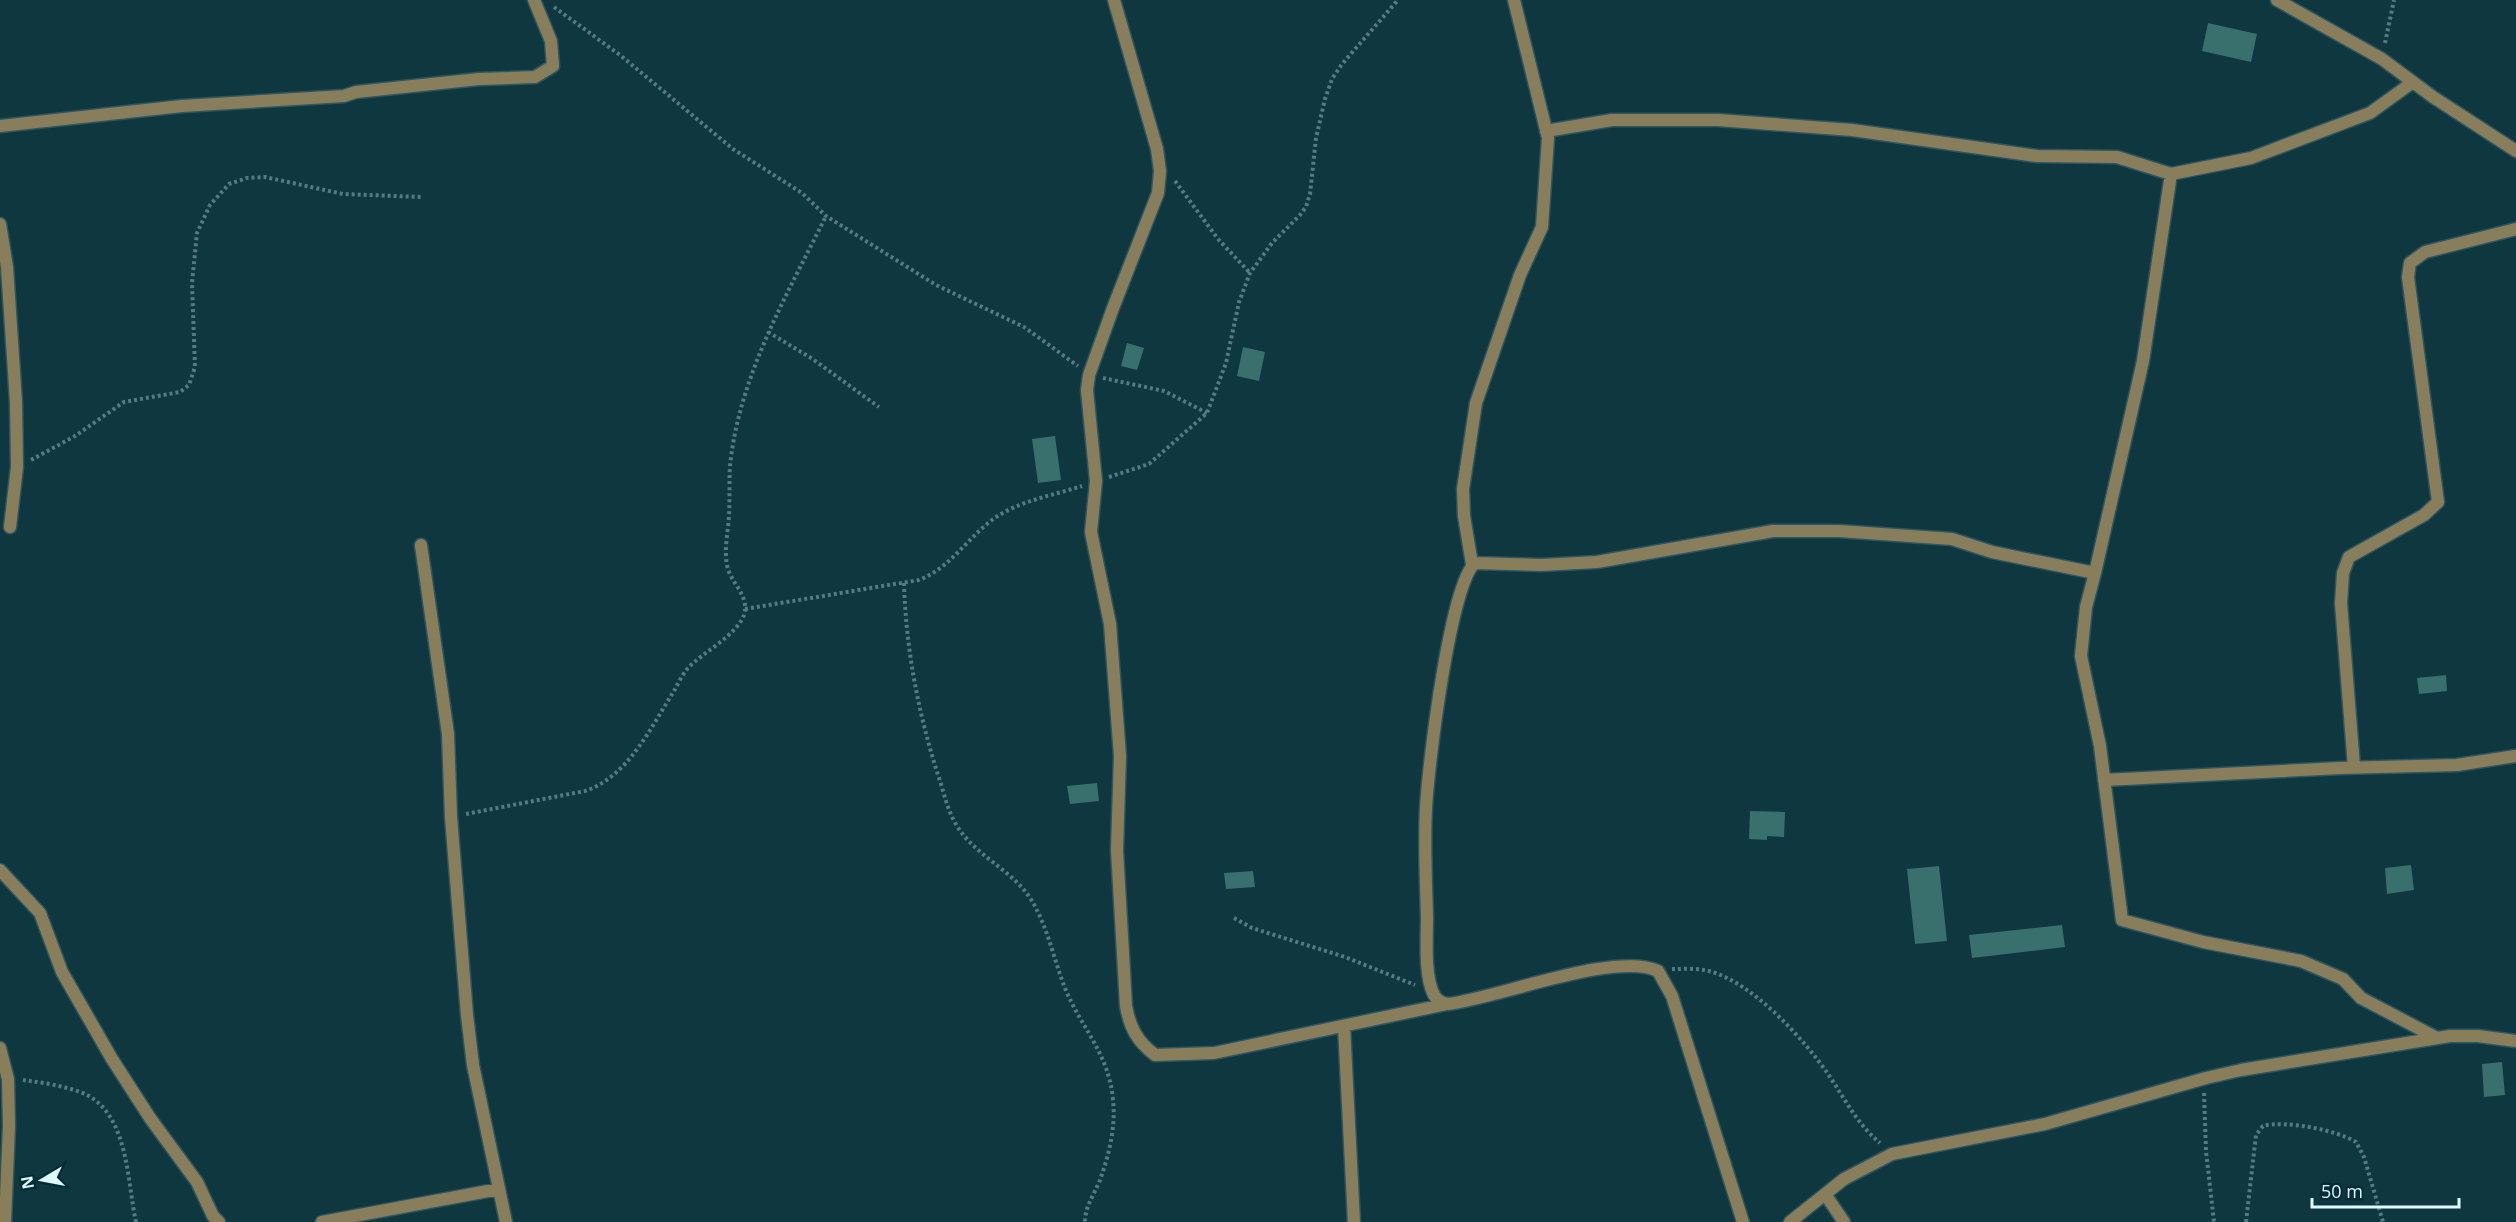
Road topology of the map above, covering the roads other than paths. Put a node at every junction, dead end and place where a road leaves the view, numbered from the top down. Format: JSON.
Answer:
{"nodes":[{"id":1,"x":534,"y":0,"type":"edge"},
{"id":2,"x":1114,"y":0,"type":"edge"},
{"id":3,"x":1514,"y":0,"type":"edge"},
{"id":4,"x":2277,"y":0,"type":"edge"},
{"id":5,"x":2413,"y":82,"type":"junction"},
{"id":6,"x":0,"y":126,"type":"edge"},
{"id":7,"x":1546,"y":131,"type":"junction"},
{"id":8,"x":2516,"y":152,"type":"edge"},
{"id":9,"x":2171,"y":174,"type":"junction"},
{"id":10,"x":0,"y":224,"type":"edge"},
{"id":11,"x":2516,"y":230,"type":"edge"},
{"id":12,"x":5,"y":316,"type":"edge"},
{"id":13,"x":10,"y":527,"type":"dead end"},
{"id":14,"x":421,"y":545,"type":"dead end"},
{"id":15,"x":1472,"y":564,"type":"junction"},
{"id":16,"x":2095,"y":573,"type":"junction"},
{"id":17,"x":2516,"y":756,"type":"edge"},
{"id":18,"x":2354,"y":767,"type":"junction"},
{"id":19,"x":2104,"y":780,"type":"junction"},
{"id":20,"x":0,"y":870,"type":"edge"},
{"id":21,"x":1448,"y":1004,"type":"junction"},
{"id":22,"x":1344,"y":1026,"type":"junction"},
{"id":23,"x":2437,"y":1038,"type":"junction"},
{"id":24,"x":2516,"y":1041,"type":"edge"},
{"id":25,"x":0,"y":1048,"type":"edge"},
{"id":26,"x":499,"y":1189,"type":"junction"},
{"id":27,"x":1825,"y":1194,"type":"junction"},
{"id":28,"x":5,"y":1222,"type":"edge"},
{"id":29,"x":219,"y":1222,"type":"edge"},
{"id":30,"x":322,"y":1222,"type":"edge"},
{"id":31,"x":506,"y":1222,"type":"edge"},
{"id":32,"x":1354,"y":1222,"type":"edge"},
{"id":33,"x":1743,"y":1222,"type":"edge"},
{"id":34,"x":1790,"y":1222,"type":"edge"},
{"id":35,"x":1844,"y":1222,"type":"edge"}],
"edges":[{"from":1,"to":6,"type":"street"},
{"from":2,"to":22,"type":"street"},
{"from":3,"to":7,"type":"street"},
{"from":4,"to":5,"type":"street"},
{"from":5,"to":8,"type":"street"},
{"from":5,"to":9,"type":"street"},
{"from":7,"to":9,"type":"street"},
{"from":7,"to":15,"type":"street"},
{"from":9,"to":16,"type":"street"},
{"from":10,"to":12,"type":"street"},
{"from":11,"to":18,"type":"street"},
{"from":12,"to":13,"type":"street"},
{"from":14,"to":26,"type":"street"},
{"from":15,"to":16,"type":"street"},
{"from":15,"to":21,"type":"street"},
{"from":16,"to":19,"type":"street"},
{"from":17,"to":18,"type":"street"},
{"from":18,"to":19,"type":"street"},
{"from":19,"to":23,"type":"street"},
{"from":20,"to":29,"type":"street"},
{"from":21,"to":22,"type":"street"},
{"from":21,"to":33,"type":"street"},
{"from":22,"to":32,"type":"street"},
{"from":23,"to":24,"type":"street"},
{"from":23,"to":27,"type":"street"},
{"from":25,"to":28,"type":"street"},
{"from":26,"to":30,"type":"street"},
{"from":26,"to":31,"type":"street"},
{"from":27,"to":34,"type":"street"},
{"from":27,"to":35,"type":"street"}]}
